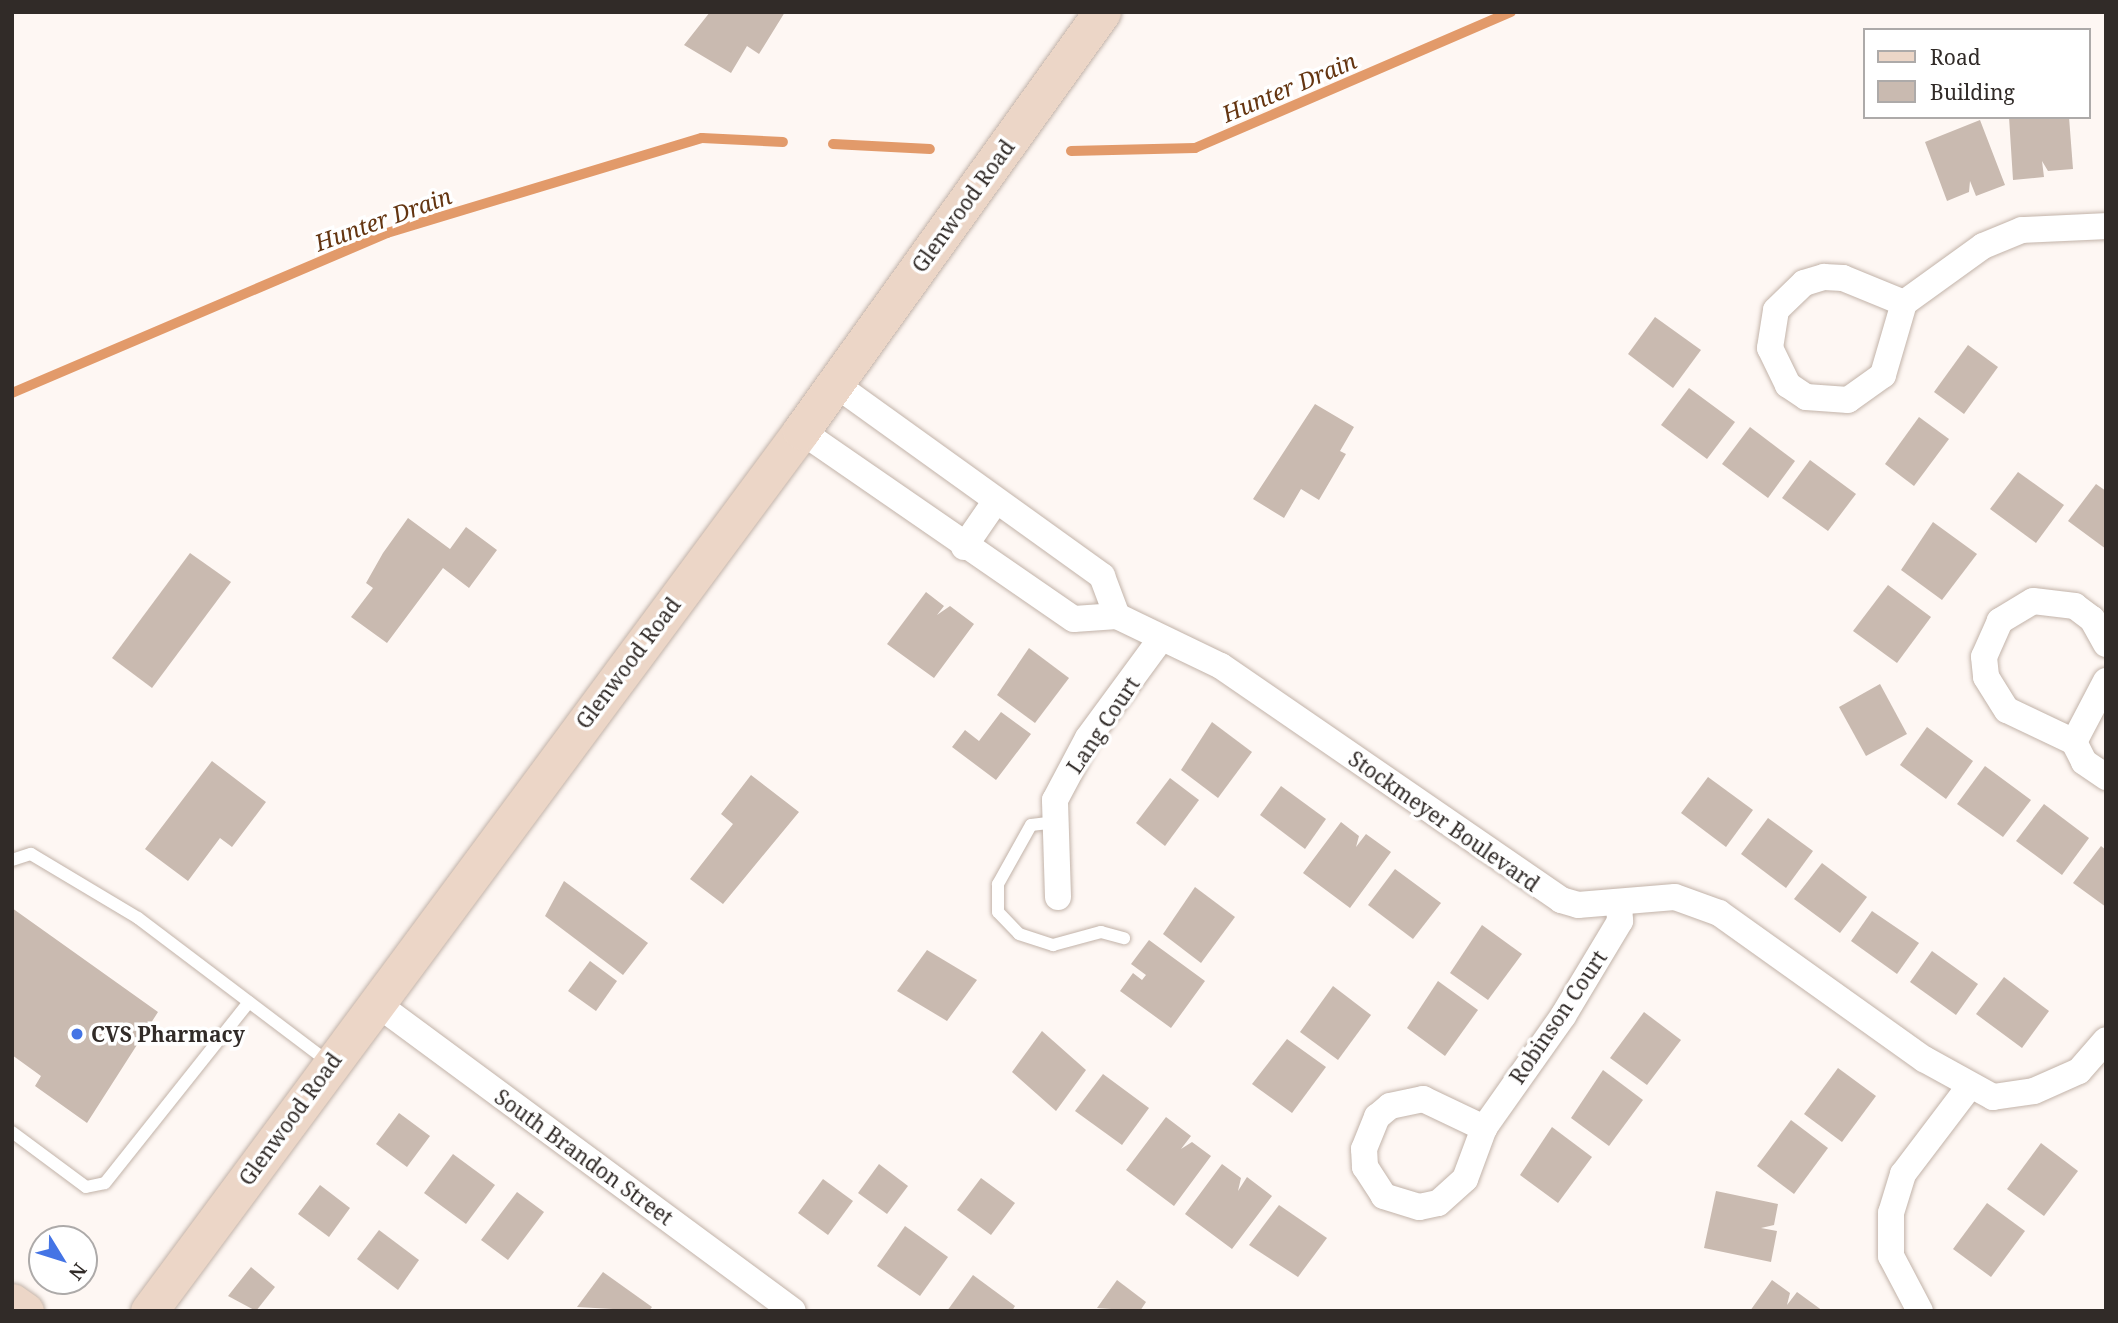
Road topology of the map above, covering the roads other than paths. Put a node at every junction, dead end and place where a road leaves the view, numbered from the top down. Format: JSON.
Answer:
{"nodes":[{"id":1,"x":1102,"y":12,"type":"edge"},
{"id":2,"x":2106,"y":226,"type":"edge"},
{"id":3,"x":1904,"y":303,"type":"junction"},
{"id":4,"x":835,"y":384,"type":"junction"},
{"id":5,"x":801,"y":431,"type":"junction"},
{"id":6,"x":995,"y":502,"type":"junction"},
{"id":7,"x":964,"y":547,"type":"junction"},
{"id":8,"x":1117,"y":617,"type":"junction"},
{"id":9,"x":1160,"y":640,"type":"junction"},
{"id":10,"x":2106,"y":644,"type":"edge"},
{"id":11,"x":2106,"y":681,"type":"edge"},
{"id":12,"x":2074,"y":742,"type":"junction"},
{"id":13,"x":2106,"y":777,"type":"edge"},
{"id":14,"x":1056,"y":822,"type":"junction"},
{"id":15,"x":12,"y":860,"type":"edge"},
{"id":16,"x":1058,"y":897,"type":"dead end"},
{"id":17,"x":1619,"y":902,"type":"junction"},
{"id":18,"x":1124,"y":938,"type":"dead end"},
{"id":19,"x":249,"y":1002,"type":"junction"},
{"id":20,"x":376,"y":1003,"type":"junction"},
{"id":21,"x":2106,"y":1040,"type":"edge"},
{"id":22,"x":331,"y":1063,"type":"junction"},
{"id":23,"x":1969,"y":1087,"type":"junction"},
{"id":24,"x":1484,"y":1128,"type":"junction"},
{"id":25,"x":12,"y":1132,"type":"edge"},
{"id":26,"x":12,"y":1302,"type":"edge"},
{"id":27,"x":25,"y":1311,"type":"edge"},
{"id":28,"x":149,"y":1311,"type":"edge"},
{"id":29,"x":793,"y":1311,"type":"edge"},
{"id":30,"x":1920,"y":1311,"type":"edge"}],
"edges":[{"from":1,"to":4,"type":"street","name":"Glenwood Road"},
{"from":2,"to":3,"type":"street"},
{"from":3,"to":3,"type":"street"},
{"from":4,"to":5,"type":"street","name":"Glenwood Road"},
{"from":4,"to":6,"type":"street"},
{"from":5,"to":7,"type":"street"},
{"from":5,"to":20,"type":"street","name":"Glenwood Road"},
{"from":6,"to":7,"type":"street"},
{"from":6,"to":8,"type":"street"},
{"from":7,"to":8,"type":"street"},
{"from":8,"to":9,"type":"street","name":"Stockmeyer Boulevard"},
{"from":9,"to":14,"type":"street","name":"Lang Court"},
{"from":9,"to":17,"type":"street","name":"Stockmeyer Boulevard"},
{"from":10,"to":12,"type":"street"},
{"from":11,"to":12,"type":"street"},
{"from":12,"to":13,"type":"street"},
{"from":14,"to":16,"type":"street","name":"Lang Court"},
{"from":14,"to":18,"type":"lane"},
{"from":15,"to":19,"type":"lane"},
{"from":17,"to":23,"type":"street","name":"Stockmeyer Boulevard"},
{"from":17,"to":24,"type":"street","name":"Robinson Court"},
{"from":19,"to":22,"type":"lane"},
{"from":19,"to":25,"type":"lane"},
{"from":20,"to":22,"type":"street","name":"Glenwood Road"},
{"from":20,"to":29,"type":"street","name":"South Brandon Street"},
{"from":21,"to":23,"type":"street","name":"Stockmeyer Boulevard"},
{"from":22,"to":28,"type":"street","name":"Glenwood Road"},
{"from":23,"to":30,"type":"street"},
{"from":24,"to":24,"type":"street","name":"Robinson Court"},
{"from":26,"to":27,"type":"street"}]}
